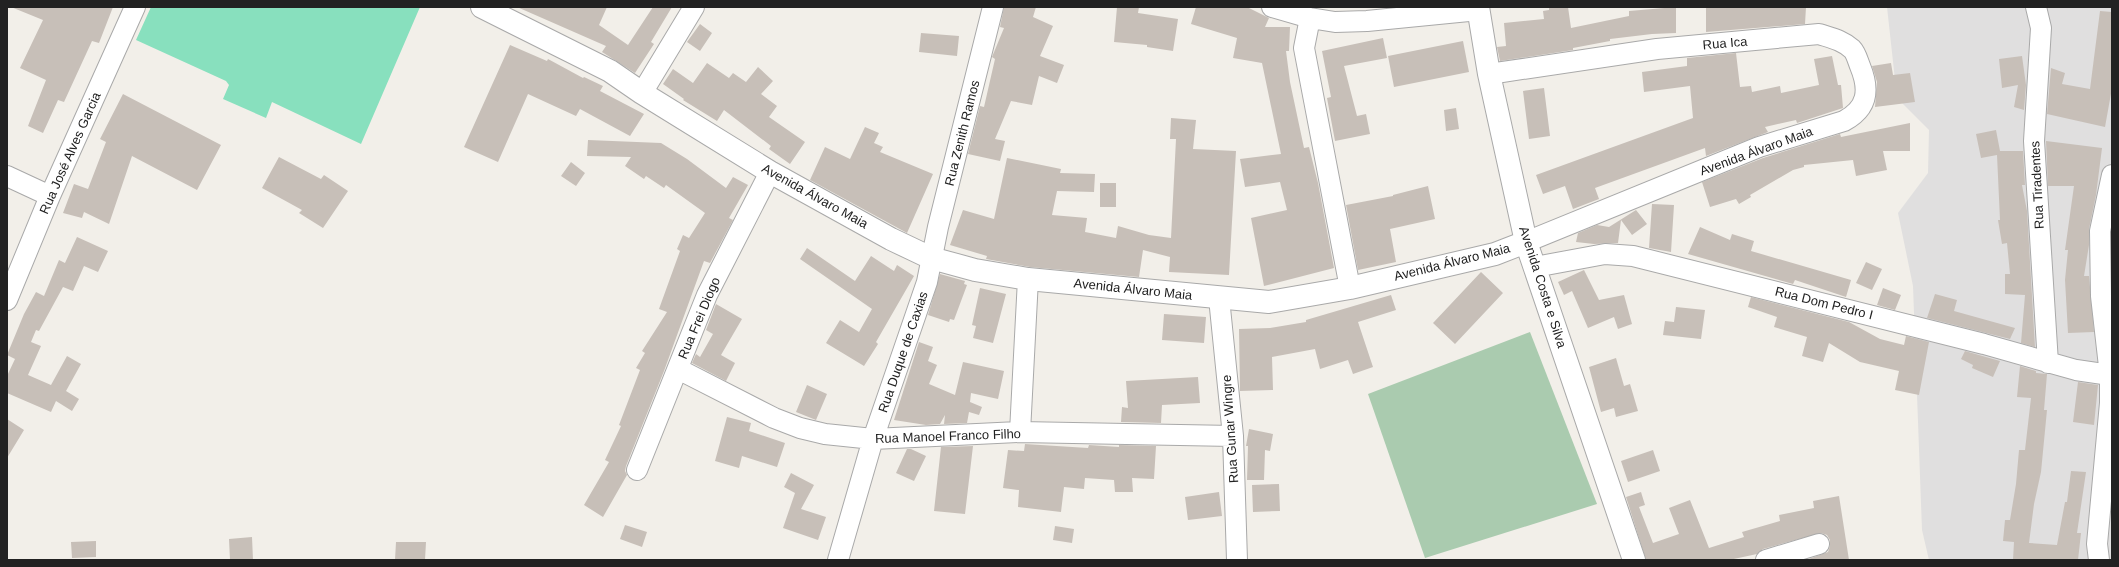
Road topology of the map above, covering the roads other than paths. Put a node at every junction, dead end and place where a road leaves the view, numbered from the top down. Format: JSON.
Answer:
{"nodes":[{"id":1,"x":135,"y":7,"type":"edge"},
{"id":2,"x":482,"y":7,"type":"edge"},
{"id":3,"x":694,"y":7,"type":"edge"},
{"id":4,"x":994,"y":7,"type":"edge"},
{"id":5,"x":1272,"y":7,"type":"edge"},
{"id":6,"x":2036,"y":7,"type":"edge"},
{"id":7,"x":1479,"y":8,"type":"edge"},
{"id":8,"x":1310,"y":18,"type":"junction"},
{"id":9,"x":1490,"y":74,"type":"junction"},
{"id":10,"x":642,"y":94,"type":"junction"},
{"id":11,"x":1823,"y":126,"type":"joint"},
{"id":12,"x":770,"y":172,"type":"junction"},
{"id":13,"x":2112,"y":175,"type":"edge"},
{"id":14,"x":7,"y":176,"type":"edge"},
{"id":15,"x":50,"y":196,"type":"junction"},
{"id":16,"x":1526,"y":242,"type":"junction"},
{"id":17,"x":931,"y":258,"type":"junction"},
{"id":18,"x":1535,"y":267,"type":"junction"},
{"id":19,"x":1028,"y":279,"type":"junction"},
{"id":20,"x":1350,"y":288,"type":"junction"},
{"id":21,"x":1219,"y":298,"type":"junction"},
{"id":22,"x":7,"y":300,"type":"edge"},
{"id":23,"x":2048,"y":363,"type":"junction"},
{"id":24,"x":678,"y":369,"type":"junction"},
{"id":25,"x":2110,"y":376,"type":"junction"},
{"id":26,"x":1020,"y":432,"type":"junction"},
{"id":27,"x":1233,"y":436,"type":"junction"},
{"id":28,"x":873,"y":439,"type":"junction"},
{"id":29,"x":637,"y":470,"type":"dead end"},
{"id":30,"x":1819,"y":544,"type":"dead end"},
{"id":31,"x":838,"y":560,"type":"edge"},
{"id":32,"x":1237,"y":560,"type":"edge"},
{"id":33,"x":1634,"y":560,"type":"edge"},
{"id":34,"x":1766,"y":560,"type":"edge"},
{"id":35,"x":2099,"y":560,"type":"edge"}],
"edges":[{"from":1,"to":15,"type":"street","name":"Rua José Alves Garcia"},
{"from":2,"to":10,"type":"street","name":"Avenida Álvaro Maia"},
{"from":3,"to":10,"type":"street"},
{"from":4,"to":17,"type":"street","name":"Rua Zenith Ramos"},
{"from":5,"to":8,"type":"street"},
{"from":6,"to":23,"type":"street","name":"Rua Tiradentes"},
{"from":7,"to":8,"type":"street"},
{"from":7,"to":9,"type":"street","name":"Avenida Costa e Silva"},
{"from":8,"to":20,"type":"street"},
{"from":9,"to":11,"type":"street","name":"Rua Ica"},
{"from":9,"to":16,"type":"street","name":"Avenida Costa e Silva"},
{"from":10,"to":12,"type":"street","name":"Avenida Álvaro Maia"},
{"from":11,"to":16,"type":"street","name":"Avenida Álvaro Maia"},
{"from":12,"to":17,"type":"street","name":"Avenida Álvaro Maia"},
{"from":12,"to":24,"type":"street","name":"Rua Frei Diogo"},
{"from":13,"to":25,"type":"street"},
{"from":14,"to":15,"type":"street"},
{"from":15,"to":22,"type":"street","name":"Rua José Alves Garcia"},
{"from":16,"to":18,"type":"street","name":"Avenida Costa e Silva"},
{"from":16,"to":20,"type":"street","name":"Avenida Álvaro Maia"},
{"from":17,"to":19,"type":"street","name":"Avenida Álvaro Maia"},
{"from":17,"to":28,"type":"street","name":"Rua Duque de Caxias"},
{"from":18,"to":23,"type":"street","name":"Rua Dom Pedro I"},
{"from":18,"to":33,"type":"street","name":"Avenida Costa e Silva"},
{"from":19,"to":21,"type":"street","name":"Avenida Álvaro Maia"},
{"from":19,"to":26,"type":"street"},
{"from":20,"to":21,"type":"street","name":"Avenida Álvaro Maia"},
{"from":21,"to":27,"type":"street","name":"Rua Gunar Wingre"},
{"from":23,"to":25,"type":"street","name":"Rua Dom Pedro I"},
{"from":24,"to":28,"type":"street","name":"Rua Manoel Franco Filho"},
{"from":24,"to":29,"type":"street","name":"Rua Frei Diogo"},
{"from":25,"to":35,"type":"street"},
{"from":26,"to":27,"type":"street","name":"Rua Manoel Franco Filho"},
{"from":26,"to":28,"type":"street","name":"Rua Manoel Franco Filho"},
{"from":27,"to":32,"type":"street","name":"Rua Gunar Wingre"},
{"from":28,"to":31,"type":"street","name":"Rua Duque de Caxias"},
{"from":30,"to":34,"type":"street"}]}
